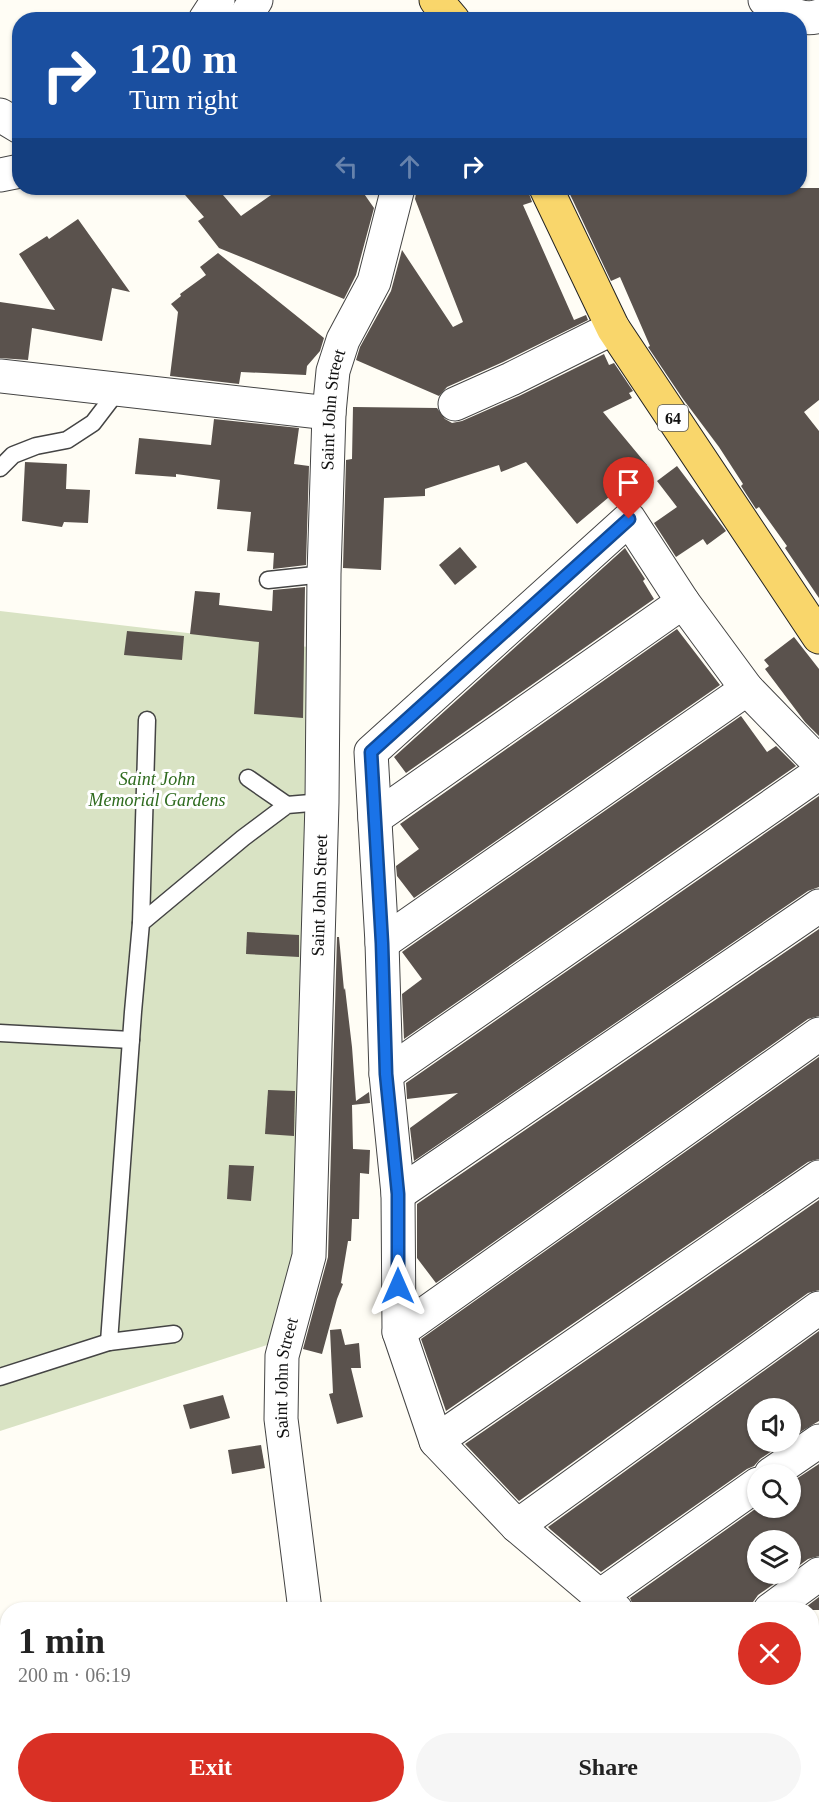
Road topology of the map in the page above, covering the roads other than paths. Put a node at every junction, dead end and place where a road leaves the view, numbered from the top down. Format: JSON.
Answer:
{"nodes":[{"id":1,"x":765,"y":0,"type":"edge"},
{"id":2,"x":790,"y":12,"type":"edge"},
{"id":3,"x":396,"y":195,"type":"edge"},
{"id":4,"x":549,"y":195,"type":"edge"},
{"id":5,"x":613,"y":328,"type":"junction"},
{"id":6,"x":0,"y":376,"type":"edge"},
{"id":7,"x":119,"y":389,"type":"junction"},
{"id":8,"x":455,"y":404,"type":"dead end"},
{"id":9,"x":329,"y":414,"type":"junction"},
{"id":10,"x":0,"y":468,"type":"edge"},
{"id":11,"x":324,"y":574,"type":"junction"},
{"id":12,"x":268,"y":580,"type":"dead end"},
{"id":13,"x":683,"y":602,"type":"junction"},
{"id":14,"x":819,"y":637,"type":"edge"},
{"id":15,"x":747,"y":689,"type":"junction"},
{"id":16,"x":147,"y":720,"type":"dead end"},
{"id":17,"x":819,"y":763,"type":"edge"},
{"id":18,"x":819,"y":773,"type":"edge"},
{"id":19,"x":248,"y":778,"type":"dead end"},
{"id":20,"x":322,"y":802,"type":"junction"},
{"id":21,"x":287,"y":805,"type":"junction"},
{"id":22,"x":375,"y":818,"type":"junction"},
{"id":23,"x":819,"y":906,"type":"edge"},
{"id":24,"x":141,"y":923,"type":"junction"},
{"id":25,"x":382,"y":943,"type":"junction"},
{"id":26,"x":0,"y":1033,"type":"edge"},
{"id":27,"x":819,"y":1034,"type":"edge"},
{"id":28,"x":131,"y":1040,"type":"junction"},
{"id":29,"x":386,"y":1074,"type":"junction"},
{"id":30,"x":819,"y":1177,"type":"edge"},
{"id":31,"x":398,"y":1194,"type":"junction"},
{"id":32,"x":819,"y":1308,"type":"edge"},
{"id":33,"x":399,"y":1332,"type":"junction"},
{"id":34,"x":174,"y":1334,"type":"dead end"},
{"id":35,"x":109,"y":1342,"type":"junction"},
{"id":36,"x":0,"y":1377,"type":"edge"},
{"id":37,"x":436,"y":1441,"type":"junction"},
{"id":38,"x":819,"y":1441,"type":"edge"},
{"id":39,"x":786,"y":1464,"type":"edge"},
{"id":40,"x":747,"y":1493,"type":"edge"},
{"id":41,"x":517,"y":1526,"type":"junction"},
{"id":42,"x":819,"y":1574,"type":"edge"},
{"id":43,"x":304,"y":1602,"type":"edge"},
{"id":44,"x":607,"y":1602,"type":"edge"},
{"id":45,"x":609,"y":1602,"type":"edge"},
{"id":46,"x":781,"y":1602,"type":"edge"}],
"edges":[{"from":1,"to":2,"type":"street"},
{"from":3,"to":9,"type":"street","name":"Saint John Street"},
{"from":4,"to":5,"type":"main road","number":"64"},
{"from":5,"to":8,"type":"street"},
{"from":5,"to":14,"type":"main road","number":"64"},
{"from":6,"to":7,"type":"street"},
{"from":7,"to":9,"type":"street"},
{"from":7,"to":10,"type":"lane"},
{"from":9,"to":11,"type":"street","name":"Saint John Street"},
{"from":11,"to":12,"type":"lane"},
{"from":11,"to":20,"type":"street","name":"Saint John Street"},
{"from":13,"to":15,"type":"street"},
{"from":13,"to":22,"type":"street"},
{"from":13,"to":22,"type":"street"},
{"from":15,"to":17,"type":"street"},
{"from":15,"to":25,"type":"street"},
{"from":16,"to":24,"type":"lane"},
{"from":18,"to":29,"type":"street"},
{"from":19,"to":21,"type":"lane"},
{"from":20,"to":21,"type":"lane"},
{"from":20,"to":43,"type":"street","name":"Saint John Street"},
{"from":21,"to":24,"type":"lane"},
{"from":22,"to":25,"type":"street"},
{"from":23,"to":31,"type":"street"},
{"from":24,"to":28,"type":"lane"},
{"from":25,"to":29,"type":"street"},
{"from":26,"to":28,"type":"lane"},
{"from":27,"to":33,"type":"street"},
{"from":28,"to":35,"type":"lane"},
{"from":29,"to":31,"type":"street"},
{"from":30,"to":37,"type":"street"},
{"from":31,"to":33,"type":"street"},
{"from":32,"to":41,"type":"street"},
{"from":33,"to":37,"type":"street"},
{"from":34,"to":35,"type":"lane"},
{"from":35,"to":36,"type":"lane"},
{"from":37,"to":41,"type":"street"},
{"from":38,"to":39,"type":"street"},
{"from":40,"to":45,"type":"street"},
{"from":41,"to":44,"type":"street"},
{"from":42,"to":46,"type":"street"}]}
